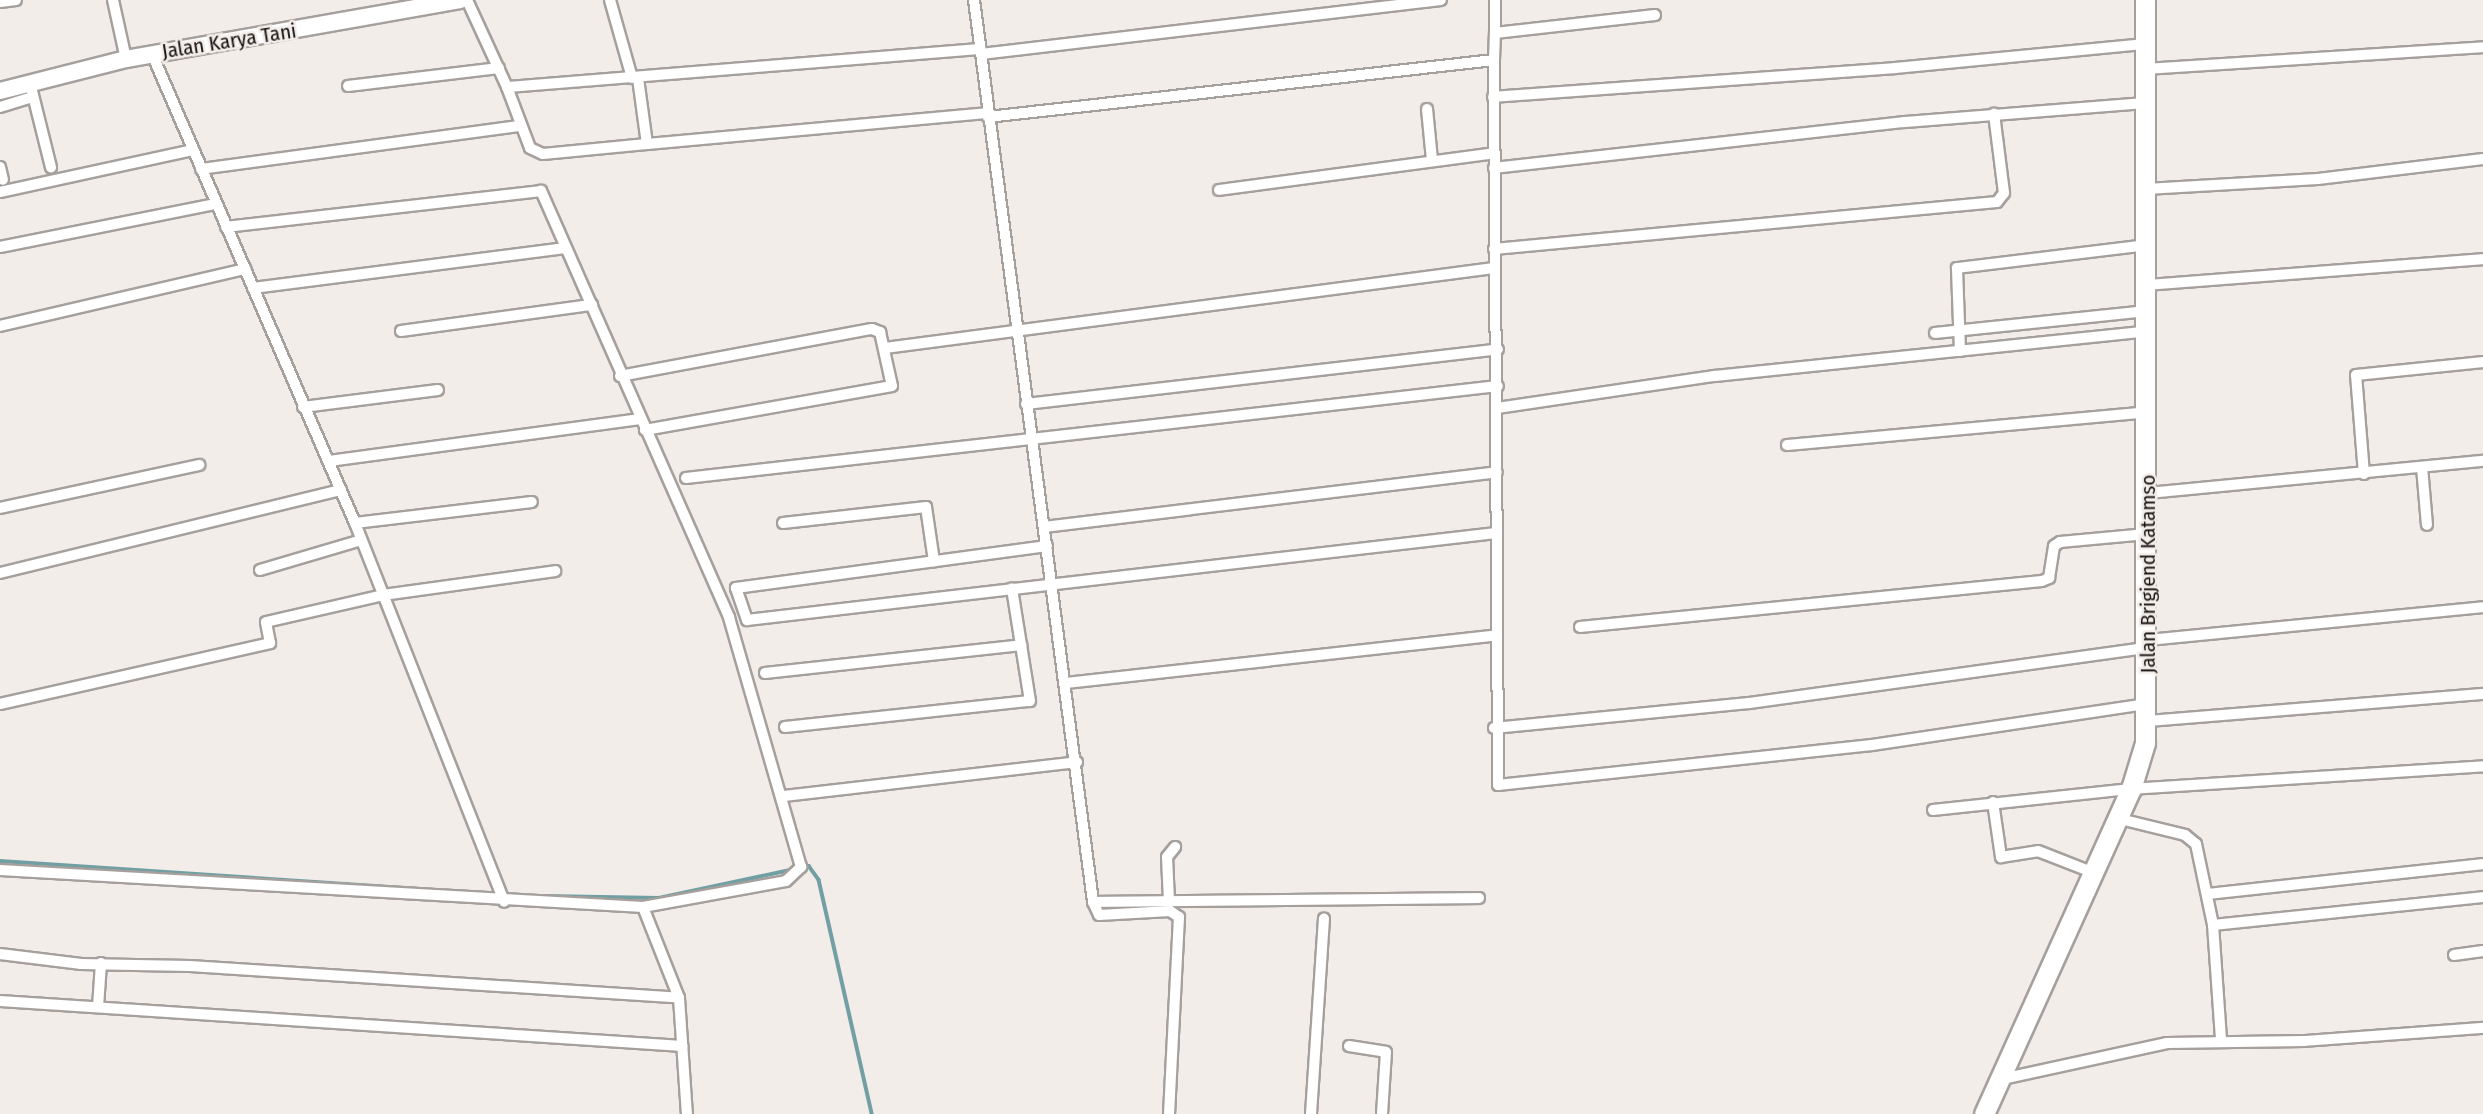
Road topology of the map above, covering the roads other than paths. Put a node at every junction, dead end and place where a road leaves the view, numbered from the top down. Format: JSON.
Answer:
{"nodes":[{"id":1,"x":16,"y":0,"type":"edge"},
{"id":2,"x":114,"y":0,"type":"edge"},
{"id":3,"x":460,"y":0,"type":"edge"},
{"id":4,"x":467,"y":0,"type":"edge"},
{"id":5,"x":610,"y":0,"type":"edge"},
{"id":6,"x":974,"y":0,"type":"edge"},
{"id":7,"x":1441,"y":0,"type":"edge"},
{"id":8,"x":1495,"y":0,"type":"edge"},
{"id":9,"x":2145,"y":0,"type":"edge"},
{"id":10,"x":0,"y":2,"type":"edge"},
{"id":11,"x":1656,"y":15,"type":"dead end"},
{"id":12,"x":1494,"y":33,"type":"junction"},
{"id":13,"x":2146,"y":44,"type":"junction"},
{"id":14,"x":2483,"y":47,"type":"edge"},
{"id":15,"x":980,"y":52,"type":"junction"},
{"id":16,"x":152,"y":54,"type":"junction"},
{"id":17,"x":126,"y":59,"type":"junction"},
{"id":18,"x":1494,"y":60,"type":"junction"},
{"id":19,"x":499,"y":68,"type":"junction"},
{"id":20,"x":2146,"y":69,"type":"junction"},
{"id":21,"x":635,"y":78,"type":"junction"},
{"id":22,"x":348,"y":86,"type":"dead end"},
{"id":23,"x":507,"y":87,"type":"junction"},
{"id":24,"x":32,"y":90,"type":"junction"},
{"id":25,"x":0,"y":91,"type":"edge"},
{"id":26,"x":1493,"y":97,"type":"junction"},
{"id":27,"x":2146,"y":103,"type":"junction"},
{"id":28,"x":0,"y":107,"type":"edge"},
{"id":29,"x":1427,"y":109,"type":"dead end"},
{"id":30,"x":1994,"y":114,"type":"junction"},
{"id":31,"x":987,"y":115,"type":"junction"},
{"id":32,"x":522,"y":126,"type":"junction"},
{"id":33,"x":647,"y":144,"type":"junction"},
{"id":34,"x":193,"y":150,"type":"junction"},
{"id":35,"x":1494,"y":153,"type":"junction"},
{"id":36,"x":2483,"y":159,"type":"edge"},
{"id":37,"x":1432,"y":160,"type":"junction"},
{"id":38,"x":0,"y":167,"type":"edge"},
{"id":39,"x":51,"y":167,"type":"dead end"},
{"id":40,"x":1494,"y":168,"type":"junction"},
{"id":41,"x":201,"y":169,"type":"junction"},
{"id":42,"x":3,"y":180,"type":"dead end"},
{"id":43,"x":2147,"y":189,"type":"junction"},
{"id":44,"x":1219,"y":190,"type":"dead end"},
{"id":45,"x":0,"y":192,"type":"edge"},
{"id":46,"x":216,"y":204,"type":"junction"},
{"id":47,"x":226,"y":228,"type":"junction"},
{"id":48,"x":2147,"y":245,"type":"junction"},
{"id":49,"x":0,"y":247,"type":"edge"},
{"id":50,"x":565,"y":248,"type":"junction"},
{"id":51,"x":1494,"y":249,"type":"junction"},
{"id":52,"x":2483,"y":259,"type":"edge"},
{"id":53,"x":1494,"y":268,"type":"junction"},
{"id":54,"x":245,"y":269,"type":"junction"},
{"id":55,"x":2147,"y":285,"type":"junction"},
{"id":56,"x":253,"y":288,"type":"junction"},
{"id":57,"x":592,"y":305,"type":"junction"},
{"id":58,"x":2147,"y":321,"type":"junction"},
{"id":59,"x":0,"y":326,"type":"edge"},
{"id":60,"x":1019,"y":326,"type":"junction"},
{"id":61,"x":401,"y":331,"type":"dead end"},
{"id":62,"x":1958,"y":331,"type":"junction"},
{"id":63,"x":1934,"y":333,"type":"dead end"},
{"id":64,"x":886,"y":348,"type":"junction"},
{"id":65,"x":1498,"y":349,"type":"junction"},
{"id":66,"x":1960,"y":351,"type":"junction"},
{"id":67,"x":2483,"y":362,"type":"edge"},
{"id":68,"x":621,"y":376,"type":"junction"},
{"id":69,"x":1498,"y":386,"type":"junction"},
{"id":70,"x":438,"y":390,"type":"dead end"},
{"id":71,"x":1026,"y":404,"type":"junction"},
{"id":72,"x":303,"y":407,"type":"junction"},
{"id":73,"x":1497,"y":408,"type":"junction"},
{"id":74,"x":2147,"y":412,"type":"junction"},
{"id":75,"x":640,"y":419,"type":"junction"},
{"id":76,"x":645,"y":430,"type":"junction"},
{"id":77,"x":1031,"y":439,"type":"junction"},
{"id":78,"x":1787,"y":445,"type":"dead end"},
{"id":79,"x":329,"y":461,"type":"junction"},
{"id":80,"x":2483,"y":461,"type":"edge"},
{"id":81,"x":199,"y":465,"type":"dead end"},
{"id":82,"x":2422,"y":467,"type":"junction"},
{"id":83,"x":1497,"y":472,"type":"junction"},
{"id":84,"x":2364,"y":474,"type":"junction"},
{"id":85,"x":686,"y":478,"type":"dead end"},
{"id":86,"x":341,"y":490,"type":"junction"},
{"id":87,"x":2148,"y":493,"type":"junction"},
{"id":88,"x":532,"y":502,"type":"dead end"},
{"id":89,"x":0,"y":508,"type":"edge"},
{"id":90,"x":355,"y":523,"type":"junction"},
{"id":91,"x":783,"y":523,"type":"dead end"},
{"id":92,"x":2427,"y":525,"type":"dead end"},
{"id":93,"x":1044,"y":527,"type":"junction"},
{"id":94,"x":1496,"y":533,"type":"junction"},
{"id":95,"x":2147,"y":534,"type":"junction"},
{"id":96,"x":361,"y":540,"type":"junction"},
{"id":97,"x":1047,"y":546,"type":"junction"},
{"id":98,"x":934,"y":561,"type":"junction"},
{"id":99,"x":260,"y":570,"type":"dead end"},
{"id":100,"x":555,"y":571,"type":"dead end"},
{"id":101,"x":0,"y":573,"type":"edge"},
{"id":102,"x":1052,"y":583,"type":"junction"},
{"id":103,"x":1012,"y":588,"type":"junction"},
{"id":104,"x":383,"y":595,"type":"junction"},
{"id":105,"x":2483,"y":607,"type":"edge"},
{"id":106,"x":1580,"y":627,"type":"dead end"},
{"id":107,"x":1495,"y":636,"type":"junction"},
{"id":108,"x":2148,"y":644,"type":"junction"},
{"id":109,"x":1021,"y":645,"type":"junction"},
{"id":110,"x":765,"y":673,"type":"dead end"},
{"id":111,"x":1066,"y":683,"type":"junction"},
{"id":112,"x":2483,"y":694,"type":"edge"},
{"id":113,"x":0,"y":704,"type":"edge"},
{"id":114,"x":2147,"y":712,"type":"junction"},
{"id":115,"x":785,"y":727,"type":"dead end"},
{"id":116,"x":1494,"y":728,"type":"junction"},
{"id":117,"x":1077,"y":762,"type":"junction"},
{"id":118,"x":2483,"y":766,"type":"edge"},
{"id":119,"x":2131,"y":789,"type":"junction"},
{"id":120,"x":784,"y":796,"type":"junction"},
{"id":121,"x":1993,"y":802,"type":"junction"},
{"id":122,"x":1933,"y":810,"type":"dead end"},
{"id":123,"x":2116,"y":818,"type":"junction"},
{"id":124,"x":1175,"y":847,"type":"dead end"},
{"id":125,"x":2483,"y":864,"type":"edge"},
{"id":126,"x":0,"y":870,"type":"edge"},
{"id":127,"x":2092,"y":872,"type":"junction"},
{"id":128,"x":2208,"y":894,"type":"junction"},
{"id":129,"x":2483,"y":897,"type":"edge"},
{"id":130,"x":1479,"y":898,"type":"dead end"},
{"id":131,"x":1168,"y":901,"type":"junction"},
{"id":132,"x":504,"y":902,"type":"junction"},
{"id":133,"x":1093,"y":902,"type":"junction"},
{"id":134,"x":643,"y":907,"type":"junction"},
{"id":135,"x":1324,"y":918,"type":"dead end"},
{"id":136,"x":2213,"y":925,"type":"junction"},
{"id":137,"x":2483,"y":951,"type":"edge"},
{"id":138,"x":0,"y":954,"type":"edge"},
{"id":139,"x":2454,"y":955,"type":"dead end"},
{"id":140,"x":102,"y":963,"type":"junction"},
{"id":141,"x":679,"y":998,"type":"junction"},
{"id":142,"x":0,"y":1001,"type":"edge"},
{"id":143,"x":98,"y":1007,"type":"junction"},
{"id":144,"x":2483,"y":1028,"type":"edge"},
{"id":145,"x":2221,"y":1040,"type":"junction"},
{"id":146,"x":683,"y":1046,"type":"junction"},
{"id":147,"x":1349,"y":1046,"type":"dead end"},
{"id":148,"x":2003,"y":1079,"type":"junction"},
{"id":149,"x":687,"y":1114,"type":"edge"},
{"id":150,"x":1169,"y":1114,"type":"edge"},
{"id":151,"x":1311,"y":1114,"type":"edge"},
{"id":152,"x":1382,"y":1114,"type":"edge"},
{"id":153,"x":1984,"y":1114,"type":"edge"}],
"edges":[{"from":1,"to":10,"type":"street"},
{"from":2,"to":17,"type":"street"},
{"from":3,"to":16,"type":"street","name":"Jalan Karya Tani"},
{"from":4,"to":19,"type":"street"},
{"from":5,"to":21,"type":"street"},
{"from":6,"to":15,"type":"street"},
{"from":7,"to":15,"type":"street"},
{"from":8,"to":12,"type":"street"},
{"from":9,"to":13,"type":"highway","name":"Jalan Brigjend Katamso"},
{"from":11,"to":12,"type":"street"},
{"from":12,"to":18,"type":"street"},
{"from":13,"to":20,"type":"highway","name":"Jalan Brigjend Katamso"},
{"from":13,"to":26,"type":"street"},
{"from":14,"to":20,"type":"street"},
{"from":15,"to":21,"type":"street"},
{"from":15,"to":31,"type":"street"},
{"from":16,"to":17,"type":"street","name":"Jalan Karya Tani"},
{"from":16,"to":34,"type":"street"},
{"from":17,"to":24,"type":"street","name":"Jalan Karya Tani"},
{"from":18,"to":26,"type":"street"},
{"from":18,"to":31,"type":"street"},
{"from":19,"to":22,"type":"street"},
{"from":19,"to":23,"type":"street"},
{"from":20,"to":27,"type":"highway","name":"Jalan Brigjend Katamso"},
{"from":21,"to":23,"type":"street"},
{"from":21,"to":33,"type":"street"},
{"from":23,"to":32,"type":"street"},
{"from":24,"to":25,"type":"street","name":"Jalan Karya Tani"},
{"from":24,"to":28,"type":"street"},
{"from":24,"to":39,"type":"street"},
{"from":26,"to":35,"type":"street"},
{"from":27,"to":30,"type":"street"},
{"from":27,"to":43,"type":"highway","name":"Jalan Brigjend Katamso"},
{"from":29,"to":37,"type":"street"},
{"from":30,"to":40,"type":"street"},
{"from":30,"to":51,"type":"street"},
{"from":31,"to":33,"type":"street"},
{"from":31,"to":60,"type":"street"},
{"from":32,"to":33,"type":"street"},
{"from":32,"to":41,"type":"street"},
{"from":34,"to":41,"type":"street"},
{"from":34,"to":45,"type":"street"},
{"from":35,"to":37,"type":"street"},
{"from":35,"to":40,"type":"street"},
{"from":36,"to":43,"type":"street"},
{"from":37,"to":44,"type":"street"},
{"from":38,"to":42,"type":"street"},
{"from":40,"to":51,"type":"street"},
{"from":41,"to":46,"type":"street"},
{"from":43,"to":48,"type":"highway","name":"Jalan Brigjend Katamso"},
{"from":46,"to":47,"type":"street"},
{"from":46,"to":49,"type":"street"},
{"from":47,"to":50,"type":"street"},
{"from":47,"to":54,"type":"street"},
{"from":48,"to":55,"type":"highway","name":"Jalan Brigjend Katamso"},
{"from":48,"to":62,"type":"street"},
{"from":50,"to":56,"type":"street"},
{"from":50,"to":57,"type":"street"},
{"from":51,"to":53,"type":"street"},
{"from":52,"to":55,"type":"street"},
{"from":53,"to":60,"type":"street"},
{"from":53,"to":65,"type":"street"},
{"from":54,"to":56,"type":"street"},
{"from":54,"to":59,"type":"street"},
{"from":55,"to":58,"type":"highway","name":"Jalan Brigjend Katamso"},
{"from":56,"to":72,"type":"street"},
{"from":57,"to":61,"type":"street"},
{"from":57,"to":68,"type":"street"},
{"from":58,"to":62,"type":"street"},
{"from":58,"to":66,"type":"street"},
{"from":58,"to":74,"type":"highway","name":"Jalan Brigjend Katamso"},
{"from":60,"to":64,"type":"street"},
{"from":60,"to":71,"type":"street"},
{"from":62,"to":63,"type":"street"},
{"from":62,"to":66,"type":"street"},
{"from":64,"to":68,"type":"street"},
{"from":64,"to":76,"type":"street"},
{"from":65,"to":69,"type":"street"},
{"from":65,"to":71,"type":"street"},
{"from":66,"to":73,"type":"street"},
{"from":67,"to":84,"type":"street"},
{"from":68,"to":75,"type":"street"},
{"from":69,"to":73,"type":"street"},
{"from":69,"to":77,"type":"street"},
{"from":70,"to":72,"type":"street"},
{"from":71,"to":77,"type":"street"},
{"from":72,"to":79,"type":"street"},
{"from":73,"to":83,"type":"street"},
{"from":74,"to":78,"type":"street"},
{"from":74,"to":87,"type":"highway","name":"Jalan Brigjend Katamso"},
{"from":75,"to":76,"type":"street"},
{"from":75,"to":79,"type":"street"},
{"from":76,"to":120,"type":"street"},
{"from":77,"to":85,"type":"street"},
{"from":77,"to":93,"type":"street"},
{"from":79,"to":86,"type":"street"},
{"from":80,"to":82,"type":"street"},
{"from":81,"to":89,"type":"street"},
{"from":82,"to":84,"type":"street"},
{"from":82,"to":92,"type":"street"},
{"from":83,"to":93,"type":"street"},
{"from":83,"to":94,"type":"street"},
{"from":84,"to":87,"type":"street"},
{"from":86,"to":90,"type":"street"},
{"from":86,"to":101,"type":"street"},
{"from":87,"to":95,"type":"highway","name":"Jalan Brigjend Katamso"},
{"from":88,"to":90,"type":"street"},
{"from":90,"to":96,"type":"street"},
{"from":91,"to":98,"type":"street"},
{"from":93,"to":97,"type":"street"},
{"from":94,"to":102,"type":"street"},
{"from":94,"to":107,"type":"street"},
{"from":95,"to":106,"type":"street"},
{"from":95,"to":108,"type":"highway","name":"Jalan Brigjend Katamso"},
{"from":96,"to":99,"type":"street"},
{"from":96,"to":104,"type":"street"},
{"from":97,"to":98,"type":"street"},
{"from":97,"to":102,"type":"street"},
{"from":98,"to":103,"type":"street"},
{"from":100,"to":104,"type":"street"},
{"from":102,"to":103,"type":"street"},
{"from":102,"to":111,"type":"street"},
{"from":103,"to":109,"type":"street"},
{"from":104,"to":113,"type":"street"},
{"from":104,"to":132,"type":"street"},
{"from":105,"to":108,"type":"street"},
{"from":107,"to":111,"type":"street"},
{"from":107,"to":116,"type":"street"},
{"from":108,"to":114,"type":"highway","name":"Jalan Brigjend Katamso"},
{"from":108,"to":116,"type":"street"},
{"from":109,"to":110,"type":"street"},
{"from":109,"to":115,"type":"street"},
{"from":111,"to":117,"type":"street"},
{"from":112,"to":114,"type":"street"},
{"from":114,"to":116,"type":"street"},
{"from":114,"to":119,"type":"highway","name":"Jalan Brigjend Katamso"},
{"from":117,"to":120,"type":"street"},
{"from":117,"to":133,"type":"street"},
{"from":118,"to":119,"type":"street"},
{"from":119,"to":121,"type":"street"},
{"from":119,"to":123,"type":"highway","name":"Jalan Brigjend Katamso"},
{"from":120,"to":134,"type":"street"},
{"from":121,"to":122,"type":"street"},
{"from":121,"to":127,"type":"street"},
{"from":123,"to":127,"type":"highway","name":"Jalan Brigjend Katamso"},
{"from":123,"to":128,"type":"street"},
{"from":124,"to":131,"type":"street"},
{"from":125,"to":128,"type":"street"},
{"from":126,"to":132,"type":"street"},
{"from":127,"to":148,"type":"highway","name":"Jalan Brigjend Katamso"},
{"from":128,"to":136,"type":"street"},
{"from":129,"to":136,"type":"street"},
{"from":130,"to":131,"type":"street"},
{"from":131,"to":133,"type":"street"},
{"from":132,"to":134,"type":"street"},
{"from":133,"to":150,"type":"street"},
{"from":134,"to":141,"type":"street"},
{"from":135,"to":151,"type":"street"},
{"from":136,"to":145,"type":"street"},
{"from":137,"to":139,"type":"street"},
{"from":138,"to":140,"type":"street"},
{"from":140,"to":141,"type":"street"},
{"from":140,"to":143,"type":"street"},
{"from":141,"to":146,"type":"street"},
{"from":142,"to":143,"type":"street"},
{"from":143,"to":146,"type":"street"},
{"from":144,"to":145,"type":"street"},
{"from":145,"to":148,"type":"street"},
{"from":146,"to":149,"type":"street"},
{"from":147,"to":152,"type":"street"},
{"from":148,"to":153,"type":"highway","name":"Jalan Brigjend Katamso"}]}
